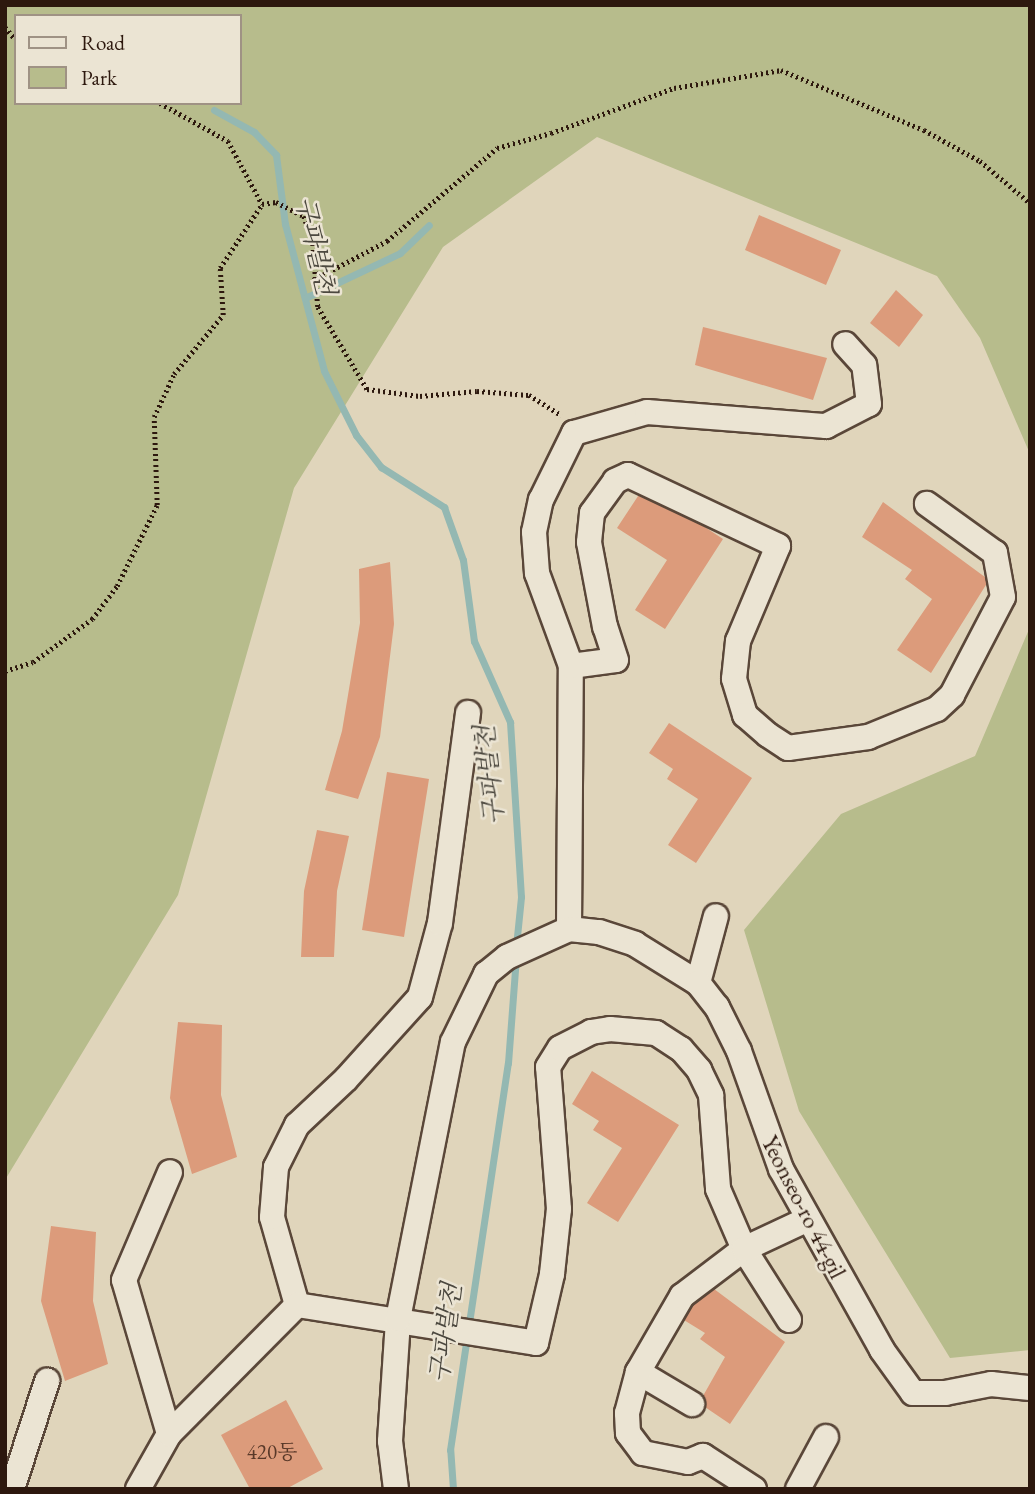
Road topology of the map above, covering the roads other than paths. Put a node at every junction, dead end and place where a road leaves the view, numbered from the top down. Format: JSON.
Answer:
{"nodes":[{"id":1,"x":845,"y":344,"type":"dead end"},
{"id":2,"x":927,"y":504,"type":"dead end"},
{"id":3,"x":571,"y":666,"type":"junction"},
{"id":4,"x":468,"y":713,"type":"dead end"},
{"id":5,"x":716,"y":916,"type":"dead end"},
{"id":6,"x":557,"y":933,"type":"junction"},
{"id":7,"x":698,"y":984,"type":"junction"},
{"id":8,"x":170,"y":1172,"type":"dead end"},
{"id":9,"x":806,"y":1220,"type":"junction"},
{"id":10,"x":744,"y":1250,"type":"junction"},
{"id":11,"x":297,"y":1305,"type":"junction"},
{"id":12,"x":398,"y":1319,"type":"junction"},
{"id":13,"x":789,"y":1320,"type":"dead end"},
{"id":14,"x":638,"y":1372,"type":"junction"},
{"id":15,"x":47,"y":1381,"type":"dead end"},
{"id":16,"x":1030,"y":1388,"type":"edge"},
{"id":17,"x":692,"y":1404,"type":"dead end"},
{"id":18,"x":169,"y":1434,"type":"junction"},
{"id":19,"x":826,"y":1437,"type":"dead end"},
{"id":20,"x":12,"y":1489,"type":"edge"},
{"id":21,"x":138,"y":1489,"type":"edge"},
{"id":22,"x":396,"y":1489,"type":"edge"},
{"id":23,"x":754,"y":1489,"type":"edge"},
{"id":24,"x":798,"y":1489,"type":"edge"}],
"edges":[{"from":1,"to":3,"type":"street"},
{"from":2,"to":3,"type":"street"},
{"from":3,"to":6,"type":"street"},
{"from":4,"to":11,"type":"street"},
{"from":5,"to":7,"type":"street"},
{"from":6,"to":7,"type":"street","name":"Yeonseo-ro 44-gil"},
{"from":6,"to":12,"type":"street"},
{"from":7,"to":9,"type":"street","name":"Yeonseo-ro 44-gil"},
{"from":8,"to":18,"type":"street"},
{"from":9,"to":10,"type":"street"},
{"from":9,"to":16,"type":"street","name":"Yeonseo-ro 44-gil"},
{"from":10,"to":12,"type":"street"},
{"from":10,"to":13,"type":"street"},
{"from":10,"to":14,"type":"street"},
{"from":11,"to":12,"type":"street"},
{"from":11,"to":18,"type":"street"},
{"from":12,"to":22,"type":"street"},
{"from":14,"to":17,"type":"street"},
{"from":14,"to":23,"type":"street"},
{"from":15,"to":20,"type":"street"},
{"from":18,"to":21,"type":"street"},
{"from":19,"to":24,"type":"street"}]}
